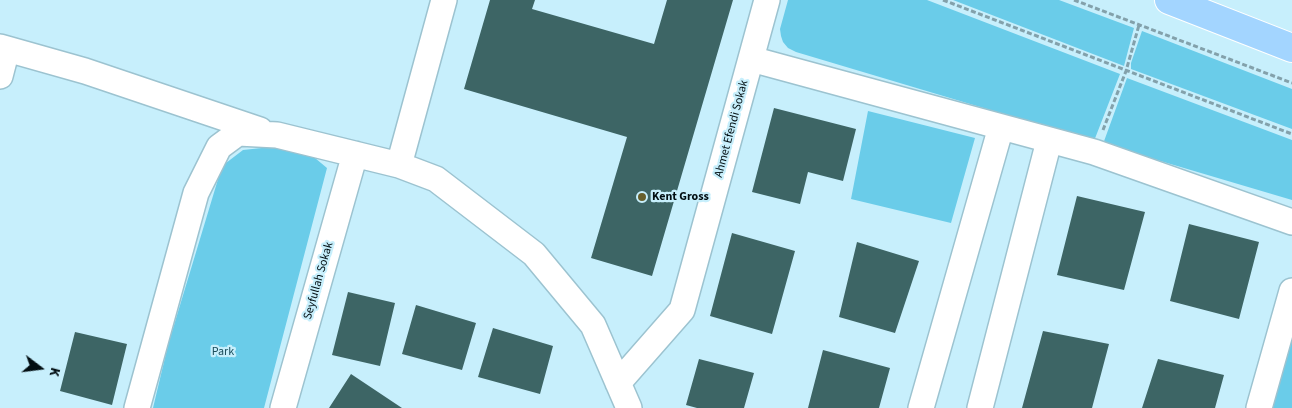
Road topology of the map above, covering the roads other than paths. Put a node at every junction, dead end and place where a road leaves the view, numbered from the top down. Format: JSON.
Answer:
{"nodes":[{"id":1,"x":444,"y":0,"type":"edge"},
{"id":2,"x":767,"y":0,"type":"edge"},
{"id":3,"x":1169,"y":0,"type":"edge"},
{"id":4,"x":4,"y":48,"type":"edge"},
{"id":5,"x":1292,"y":48,"type":"edge"},
{"id":6,"x":751,"y":59,"type":"junction"},
{"id":7,"x":0,"y":76,"type":"edge"},
{"id":8,"x":1001,"y":127,"type":"junction"},
{"id":9,"x":277,"y":136,"type":"junction"},
{"id":10,"x":1049,"y":141,"type":"junction"},
{"id":11,"x":355,"y":154,"type":"junction"},
{"id":12,"x":398,"y":165,"type":"junction"},
{"id":13,"x":1292,"y":222,"type":"edge"},
{"id":14,"x":1292,"y":291,"type":"edge"},
{"id":15,"x":618,"y":382,"type":"junction"},
{"id":16,"x":137,"y":408,"type":"edge"},
{"id":17,"x":283,"y":408,"type":"edge"},
{"id":18,"x":630,"y":408,"type":"edge"},
{"id":19,"x":921,"y":408,"type":"edge"},
{"id":20,"x":980,"y":408,"type":"edge"},
{"id":21,"x":1259,"y":408,"type":"edge"}],
"edges":[{"from":1,"to":12,"type":"street"},
{"from":2,"to":6,"type":"street","name":"Ahmet Efendi Sokak"},
{"from":3,"to":5,"type":"highway"},
{"from":4,"to":7,"type":"street"},
{"from":4,"to":9,"type":"street"},
{"from":6,"to":8,"type":"street"},
{"from":6,"to":15,"type":"street","name":"Ahmet Efendi Sokak"},
{"from":8,"to":10,"type":"street"},
{"from":8,"to":19,"type":"street"},
{"from":9,"to":11,"type":"street"},
{"from":9,"to":16,"type":"street"},
{"from":10,"to":13,"type":"street"},
{"from":10,"to":20,"type":"street"},
{"from":11,"to":12,"type":"street"},
{"from":11,"to":17,"type":"street","name":"Seyfullah Sokak"},
{"from":12,"to":15,"type":"street"},
{"from":14,"to":21,"type":"street"},
{"from":15,"to":18,"type":"street"}]}
